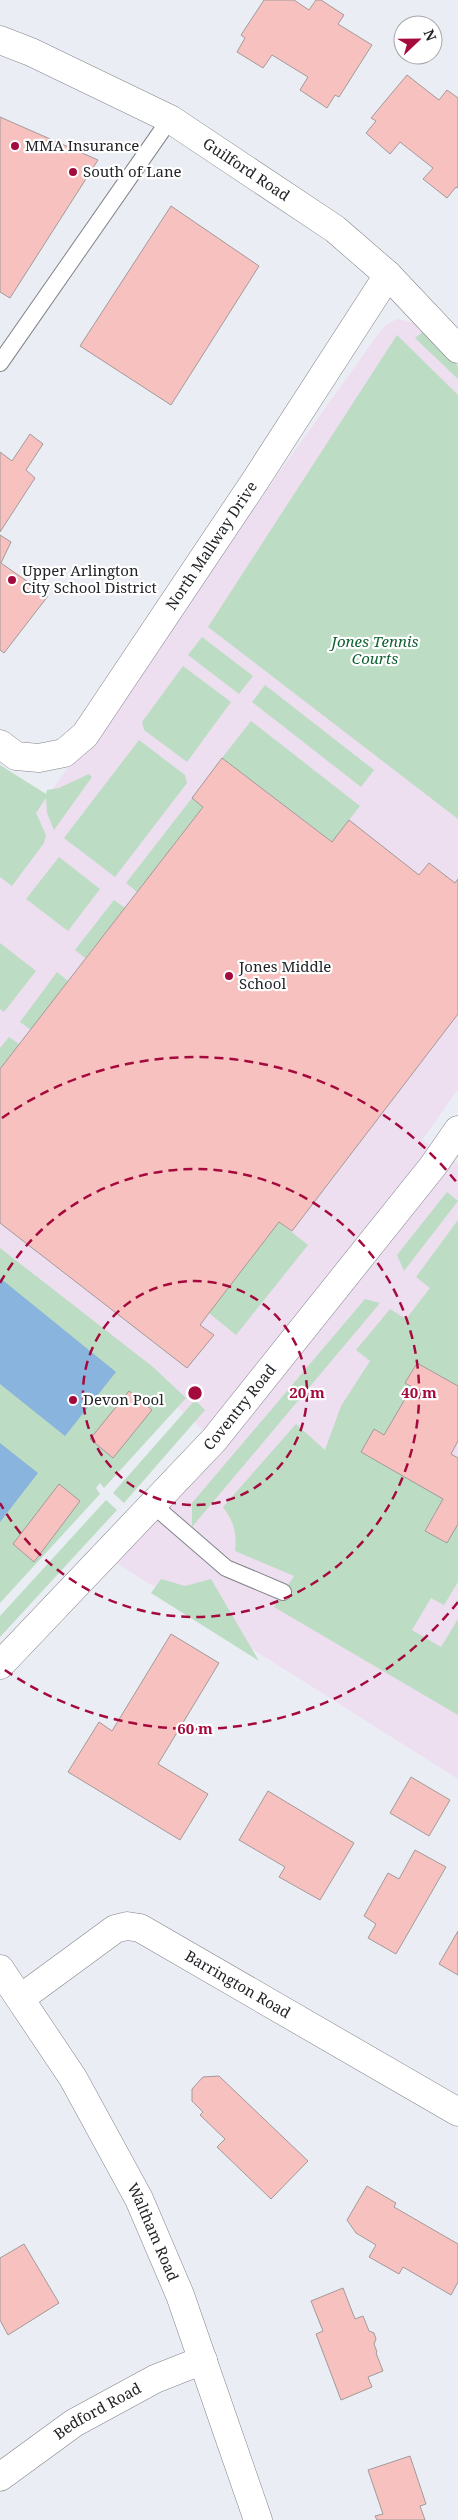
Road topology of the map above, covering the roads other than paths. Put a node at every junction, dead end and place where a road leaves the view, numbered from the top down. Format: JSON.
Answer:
{"nodes":[{"id":1,"x":0,"y":40,"type":"edge"},
{"id":2,"x":170,"y":119,"type":"junction"},
{"id":3,"x":388,"y":275,"type":"junction"},
{"id":4,"x":458,"y":348,"type":"edge"},
{"id":5,"x":0,"y":363,"type":"edge"},
{"id":6,"x":0,"y":744,"type":"edge"},
{"id":7,"x":458,"y":1130,"type":"edge"},
{"id":8,"x":152,"y":1504,"type":"junction"},
{"id":9,"x":283,"y":1592,"type":"dead end"},
{"id":10,"x":0,"y":1665,"type":"edge"},
{"id":11,"x":0,"y":1969,"type":"edge"},
{"id":12,"x":22,"y":1998,"type":"junction"},
{"id":13,"x":458,"y":2112,"type":"edge"},
{"id":14,"x":203,"y":2360,"type":"junction"},
{"id":15,"x":0,"y":2477,"type":"edge"},
{"id":16,"x":258,"y":2520,"type":"edge"}],
"edges":[{"from":1,"to":2,"type":"street","name":"Guilford Road"},
{"from":2,"to":3,"type":"street","name":"Guilford Road"},
{"from":2,"to":5,"type":"lane"},
{"from":3,"to":4,"type":"street","name":"Guilford Road"},
{"from":3,"to":6,"type":"street","name":"North Mallway Drive"},
{"from":7,"to":8,"type":"street","name":"Coventry Road"},
{"from":8,"to":9,"type":"lane"},
{"from":8,"to":10,"type":"street","name":"Coventry Road"},
{"from":11,"to":12,"type":"street","name":"Waltham Road"},
{"from":12,"to":13,"type":"street","name":"Barrington Road"},
{"from":12,"to":14,"type":"street","name":"Waltham Road"},
{"from":14,"to":15,"type":"street","name":"Bedford Road"},
{"from":14,"to":16,"type":"street","name":"Waltham Road"}]}
